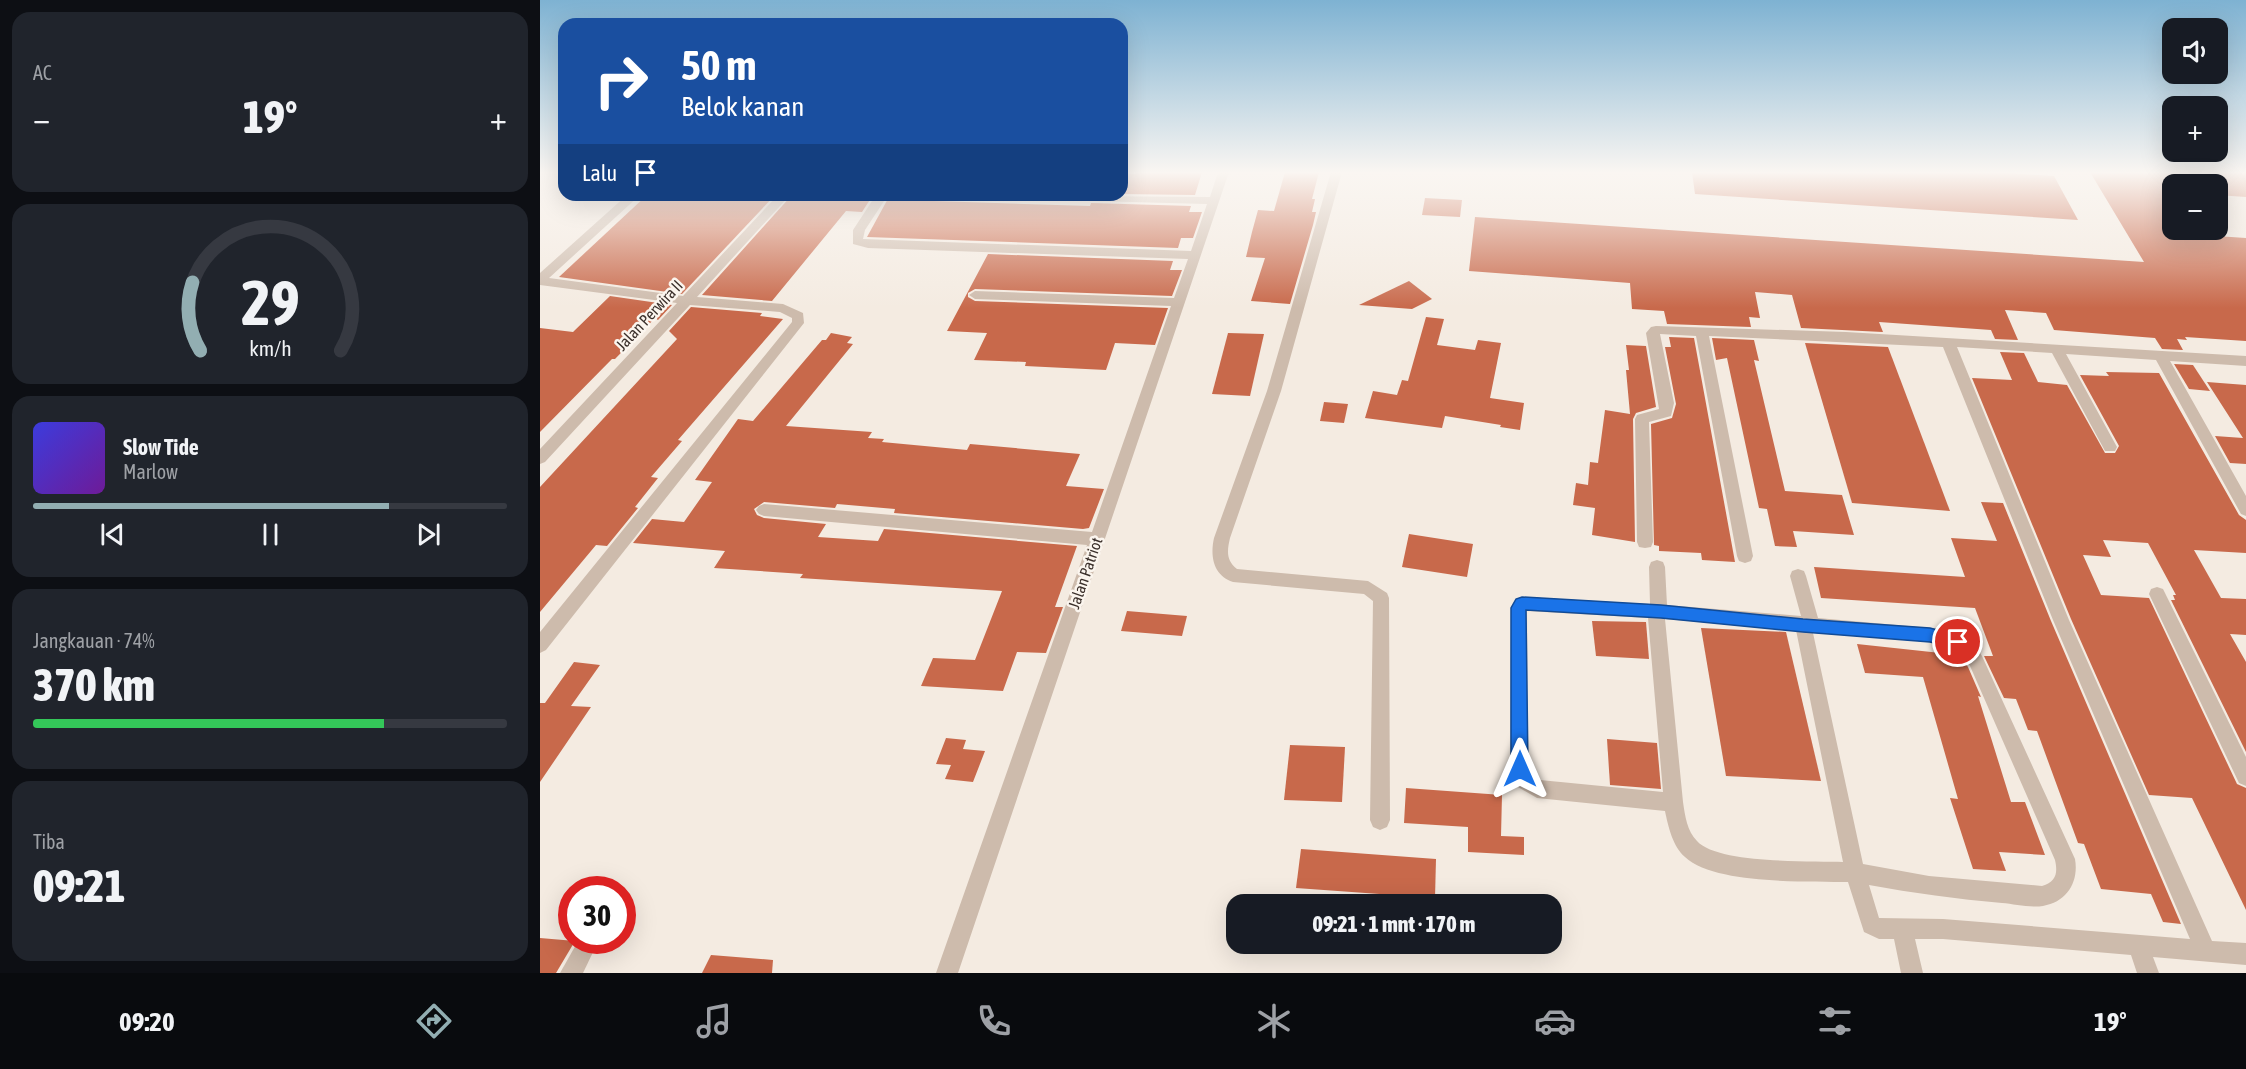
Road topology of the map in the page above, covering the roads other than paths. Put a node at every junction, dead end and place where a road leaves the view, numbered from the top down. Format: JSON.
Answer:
{"nodes":[{"id":1,"x":609,"y":217,"type":"edge"},
{"id":2,"x":763,"y":217,"type":"edge"},
{"id":3,"x":867,"y":217,"type":"edge"},
{"id":4,"x":1208,"y":217,"type":"edge"},
{"id":5,"x":1324,"y":217,"type":"edge"},
{"id":6,"x":1195,"y":255,"type":"junction"},
{"id":7,"x":540,"y":280,"type":"edge"},
{"id":8,"x":975,"y":295,"type":"dead end"},
{"id":9,"x":685,"y":300,"type":"junction"},
{"id":10,"x":1179,"y":302,"type":"junction"},
{"id":11,"x":1701,"y":330,"type":"junction"},
{"id":12,"x":1948,"y":342,"type":"junction"},
{"id":13,"x":2056,"y":349,"type":"junction"},
{"id":14,"x":2160,"y":356,"type":"junction"},
{"id":15,"x":2246,"y":361,"type":"edge"},
{"id":16,"x":2110,"y":447,"type":"dead end"},
{"id":17,"x":540,"y":458,"type":"edge"},
{"id":18,"x":764,"y":510,"type":"dead end"},
{"id":19,"x":2246,"y":510,"type":"edge"},
{"id":20,"x":1097,"y":539,"type":"junction"},
{"id":21,"x":1645,"y":542,"type":"dead end"},
{"id":22,"x":1745,"y":556,"type":"dead end"},
{"id":23,"x":1657,"y":567,"type":"dead end"},
{"id":24,"x":1798,"y":576,"type":"dead end"},
{"id":25,"x":2157,"y":594,"type":"dead end"},
{"id":26,"x":1658,"y":611,"type":"junction"},
{"id":27,"x":1808,"y":626,"type":"junction"},
{"id":28,"x":540,"y":645,"type":"edge"},
{"id":29,"x":2246,"y":777,"type":"edge"},
{"id":30,"x":1673,"y":802,"type":"junction"},
{"id":31,"x":1380,"y":820,"type":"dead end"},
{"id":32,"x":1855,"y":872,"type":"junction"},
{"id":33,"x":1902,"y":929,"type":"junction"},
{"id":34,"x":2139,"y":946,"type":"junction"},
{"id":35,"x":2206,"y":951,"type":"junction"},
{"id":36,"x":582,"y":954,"type":"edge"},
{"id":37,"x":2246,"y":954,"type":"edge"},
{"id":38,"x":571,"y":973,"type":"edge"},
{"id":39,"x":947,"y":973,"type":"edge"},
{"id":40,"x":1912,"y":973,"type":"edge"},
{"id":41,"x":2148,"y":973,"type":"edge"}],
"edges":[{"from":1,"to":7,"type":"street"},
{"from":2,"to":9,"type":"street","name":"Jalan Perwira II"},
{"from":3,"to":6,"type":"street"},
{"from":4,"to":6,"type":"street","name":"Jalan Patriot"},
{"from":5,"to":31,"type":"street"},
{"from":6,"to":10,"type":"street","name":"Jalan Patriot"},
{"from":7,"to":9,"type":"street"},
{"from":8,"to":10,"type":"street"},
{"from":9,"to":17,"type":"street","name":"Jalan Perwira II"},
{"from":9,"to":28,"type":"street"},
{"from":10,"to":20,"type":"street","name":"Jalan Patriot"},
{"from":11,"to":12,"type":"street"},
{"from":11,"to":21,"type":"street"},
{"from":11,"to":22,"type":"street"},
{"from":12,"to":13,"type":"street"},
{"from":12,"to":35,"type":"street"},
{"from":13,"to":14,"type":"street"},
{"from":13,"to":16,"type":"street"},
{"from":14,"to":15,"type":"street"},
{"from":14,"to":19,"type":"street"},
{"from":18,"to":20,"type":"street"},
{"from":20,"to":39,"type":"street","name":"Jalan Patriot"},
{"from":23,"to":26,"type":"street"},
{"from":24,"to":27,"type":"street"},
{"from":25,"to":29,"type":"street"},
{"from":26,"to":27,"type":"street"},
{"from":26,"to":30,"type":"street"},
{"from":26,"to":30,"type":"street"},
{"from":27,"to":32,"type":"street"},
{"from":27,"to":32,"type":"street"},
{"from":30,"to":32,"type":"street"},
{"from":32,"to":33,"type":"street"},
{"from":33,"to":34,"type":"street"},
{"from":33,"to":40,"type":"street"},
{"from":34,"to":35,"type":"street"},
{"from":34,"to":41,"type":"street"},
{"from":35,"to":37,"type":"street"},
{"from":36,"to":38,"type":"street"}]}
